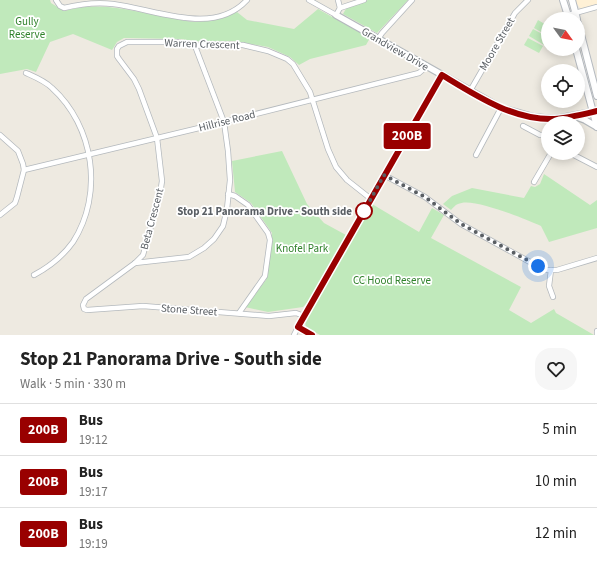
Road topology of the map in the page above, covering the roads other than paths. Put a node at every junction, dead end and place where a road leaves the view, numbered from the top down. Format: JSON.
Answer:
{"nodes":[{"id":1,"x":56,"y":0,"type":"edge"},
{"id":2,"x":247,"y":0,"type":"edge"},
{"id":3,"x":309,"y":0,"type":"edge"},
{"id":4,"x":338,"y":0,"type":"edge"},
{"id":5,"x":364,"y":0,"type":"edge"},
{"id":6,"x":412,"y":0,"type":"edge"},
{"id":7,"x":528,"y":0,"type":"edge"},
{"id":8,"x":563,"y":0,"type":"edge"},
{"id":9,"x":572,"y":0,"type":"edge"},
{"id":10,"x":105,"y":2,"type":"edge"},
{"id":11,"x":597,"y":7,"type":"edge"},
{"id":12,"x":340,"y":8,"type":"junction"},
{"id":13,"x":567,"y":12,"type":"edge"},
{"id":14,"x":575,"y":12,"type":"edge"},
{"id":15,"x":585,"y":12,"type":"edge"},
{"id":16,"x":336,"y":15,"type":"junction"},
{"id":17,"x":378,"y":39,"type":"junction"},
{"id":18,"x":195,"y":46,"type":"junction"},
{"id":19,"x":117,"y":49,"type":"joint"},
{"id":20,"x":585,"y":50,"type":"edge"},
{"id":21,"x":578,"y":56,"type":"edge"},
{"id":22,"x":426,"y":66,"type":"junction"},
{"id":23,"x":26,"y":73,"type":"dead end"},
{"id":24,"x":442,"y":75,"type":"junction"},
{"id":25,"x":470,"y":91,"type":"junction"},
{"id":26,"x":597,"y":96,"type":"edge"},
{"id":27,"x":313,"y":99,"type":"junction"},
{"id":28,"x":501,"y":108,"type":"junction"},
{"id":29,"x":595,"y":111,"type":"edge"},
{"id":30,"x":572,"y":116,"type":"edge"},
{"id":31,"x":541,"y":118,"type":"edge"},
{"id":32,"x":585,"y":120,"type":"edge"},
{"id":33,"x":224,"y":122,"type":"junction"},
{"id":34,"x":524,"y":126,"type":"dead end"},
{"id":35,"x":597,"y":127,"type":"edge"},
{"id":36,"x":541,"y":135,"type":"edge"},
{"id":37,"x":0,"y":136,"type":"edge"},
{"id":38,"x":157,"y":138,"type":"junction"},
{"id":39,"x":89,"y":155,"type":"junction"},
{"id":40,"x":476,"y":155,"type":"dead end"},
{"id":41,"x":547,"y":160,"type":"edge"},
{"id":42,"x":584,"y":160,"type":"edge"},
{"id":43,"x":597,"y":167,"type":"edge"},
{"id":44,"x":24,"y":170,"type":"junction"},
{"id":45,"x":384,"y":175,"type":"junction"},
{"id":46,"x":534,"y":182,"type":"dead end"},
{"id":47,"x":228,"y":194,"type":"junction"},
{"id":48,"x":371,"y":199,"type":"junction"},
{"id":49,"x":0,"y":215,"type":"edge"},
{"id":50,"x":597,"y":258,"type":"edge"},
{"id":51,"x":135,"y":263,"type":"junction"},
{"id":52,"x":551,"y":270,"type":"junction"},
{"id":53,"x":34,"y":275,"type":"dead end"},
{"id":54,"x":553,"y":297,"type":"dead end"},
{"id":55,"x":86,"y":299,"type":"joint"},
{"id":56,"x":238,"y":313,"type":"junction"},
{"id":57,"x":304,"y":316,"type":"junction"},
{"id":58,"x":298,"y":327,"type":"junction"},
{"id":59,"x":597,"y":331,"type":"edge"},
{"id":60,"x":294,"y":335,"type":"edge"},
{"id":61,"x":312,"y":335,"type":"edge"},
{"id":62,"x":596,"y":335,"type":"edge"}],
"edges":[{"from":1,"to":10,"type":"street"},
{"from":2,"to":10,"type":"street"},
{"from":3,"to":16,"type":"street","name":"Grandview Drive"},
{"from":4,"to":12,"type":"street"},
{"from":5,"to":12,"type":"street"},
{"from":6,"to":17,"type":"street"},
{"from":7,"to":25,"type":"street","name":"Moore Street"},
{"from":8,"to":13,"type":"main road"},
{"from":9,"to":14,"type":"main road"},
{"from":11,"to":15,"type":"street"},
{"from":12,"to":16,"type":"street"},
{"from":16,"to":17,"type":"street","name":"Grandview Drive"},
{"from":17,"to":22,"type":"street","name":"Grandview Drive"},
{"from":18,"to":19,"type":"street","name":"Warren Crescent"},
{"from":18,"to":27,"type":"street","name":"Warren Crescent"},
{"from":18,"to":33,"type":"street"},
{"from":19,"to":38,"type":"street","name":"Beta Crescent"},
{"from":20,"to":26,"type":"main road"},
{"from":21,"to":29,"type":"main road"},
{"from":22,"to":24,"type":"street","name":"Grandview Drive"},
{"from":22,"to":27,"type":"street","name":"Hillrise Road"},
{"from":23,"to":39,"type":"street"},
{"from":24,"to":25,"type":"street","name":"Grandview Drive"},
{"from":24,"to":45,"type":"street"},
{"from":25,"to":28,"type":"street","name":"Grandview Drive"},
{"from":27,"to":33,"type":"street","name":"Hillrise Road"},
{"from":27,"to":48,"type":"street","name":"Warren Crescent"},
{"from":28,"to":31,"type":"street","name":"Grandview Drive"},
{"from":28,"to":40,"type":"street"},
{"from":29,"to":30,"type":"street","name":"Grandview Drive"},
{"from":29,"to":35,"type":"main road"},
{"from":32,"to":35,"type":"street"},
{"from":33,"to":38,"type":"street","name":"Hillrise Road"},
{"from":33,"to":47,"type":"street"},
{"from":34,"to":36,"type":"street"},
{"from":37,"to":44,"type":"street"},
{"from":38,"to":39,"type":"street","name":"Hillrise Road"},
{"from":38,"to":51,"type":"street","name":"Beta Crescent"},
{"from":39,"to":44,"type":"street","name":"Hillrise Road"},
{"from":39,"to":53,"type":"street"},
{"from":41,"to":46,"type":"street"},
{"from":42,"to":43,"type":"street"},
{"from":44,"to":49,"type":"street"},
{"from":45,"to":48,"type":"street"},
{"from":45,"to":52,"type":"street"},
{"from":47,"to":51,"type":"street"},
{"from":47,"to":56,"type":"street"},
{"from":48,"to":57,"type":"street"},
{"from":50,"to":52,"type":"street"},
{"from":51,"to":55,"type":"street","name":"Beta Crescent"},
{"from":52,"to":54,"type":"street"},
{"from":55,"to":56,"type":"street","name":"Stone Street"},
{"from":56,"to":57,"type":"street","name":"Stone Street"},
{"from":57,"to":58,"type":"street"},
{"from":58,"to":60,"type":"street"},
{"from":58,"to":61,"type":"street"},
{"from":59,"to":62,"type":"street"}]}
